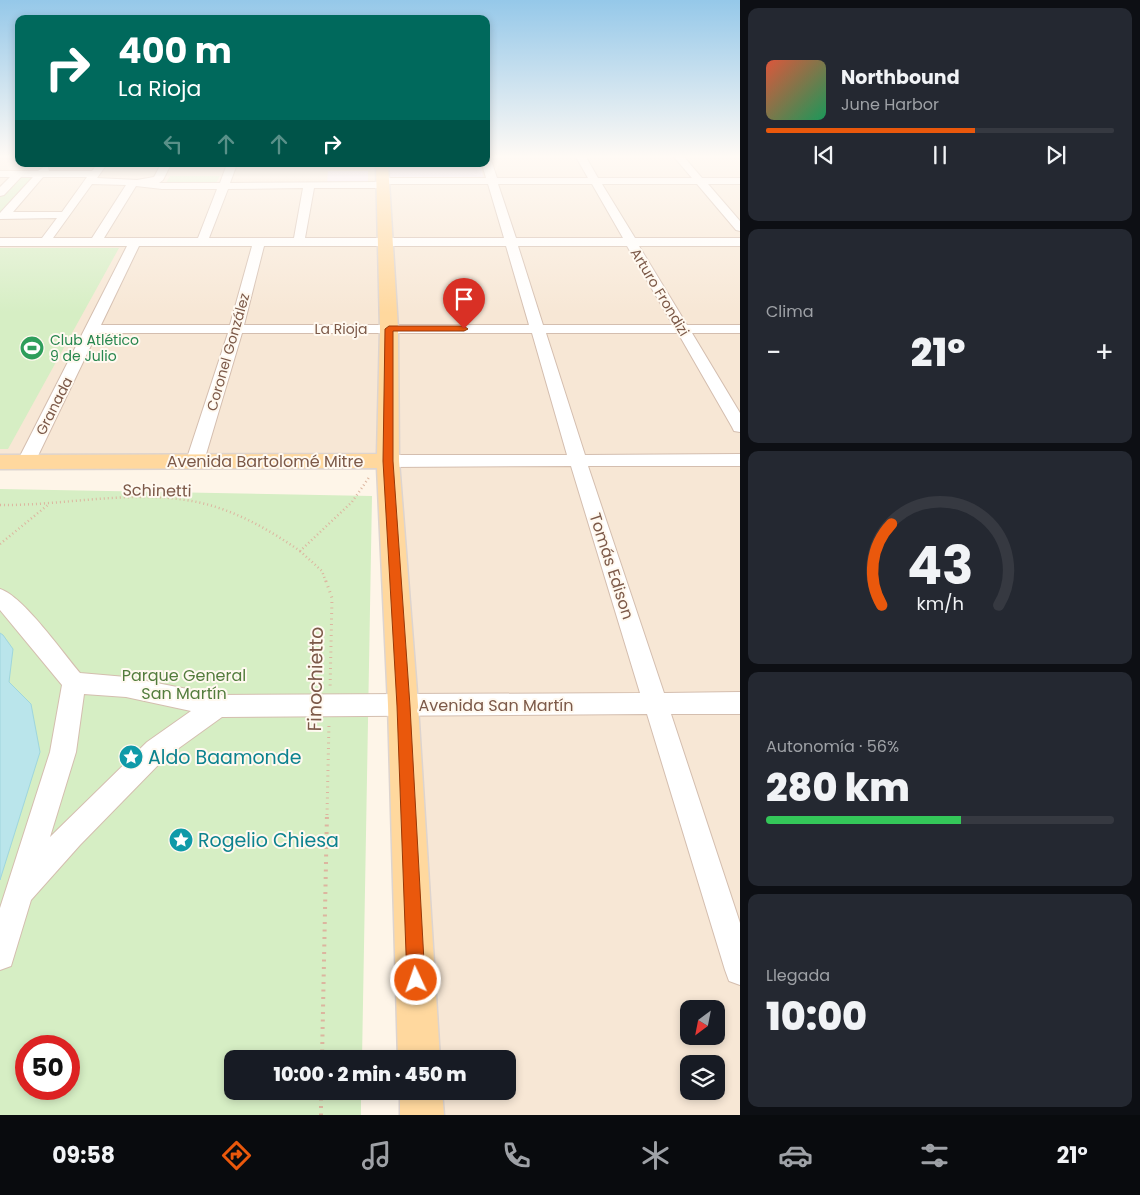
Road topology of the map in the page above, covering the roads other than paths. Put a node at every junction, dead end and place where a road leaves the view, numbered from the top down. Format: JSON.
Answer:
{"nodes":[{"id":1,"x":69,"y":209,"type":"edge"},
{"id":2,"x":116,"y":209,"type":"edge"},
{"id":3,"x":215,"y":209,"type":"edge"},
{"id":4,"x":305,"y":209,"type":"edge"},
{"id":5,"x":384,"y":209,"type":"edge"},
{"id":6,"x":501,"y":209,"type":"edge"},
{"id":7,"x":612,"y":209,"type":"edge"},
{"id":8,"x":724,"y":209,"type":"edge"},
{"id":9,"x":65,"y":215,"type":"junction"},
{"id":10,"x":2,"y":216,"type":"edge"},
{"id":11,"x":740,"y":228,"type":"edge"},
{"id":12,"x":0,"y":242,"type":"edge"},
{"id":13,"x":45,"y":242,"type":"junction"},
{"id":14,"x":96,"y":242,"type":"junction"},
{"id":15,"x":135,"y":242,"type":"junction"},
{"id":16,"x":202,"y":242,"type":"junction"},
{"id":17,"x":259,"y":242,"type":"junction"},
{"id":18,"x":300,"y":242,"type":"junction"},
{"id":19,"x":386,"y":242,"type":"junction"},
{"id":20,"x":512,"y":242,"type":"junction"},
{"id":21,"x":631,"y":242,"type":"junction"},
{"id":22,"x":740,"y":242,"type":"edge"},
{"id":23,"x":93,"y":329,"type":"junction"},
{"id":24,"x":236,"y":329,"type":"junction"},
{"id":25,"x":389,"y":329,"type":"junction"},
{"id":26,"x":539,"y":329,"type":"junction"},
{"id":27,"x":682,"y":329,"type":"junction"},
{"id":28,"x":740,"y":329,"type":"edge"},
{"id":29,"x":740,"y":427,"type":"edge"},
{"id":30,"x":740,"y":460,"type":"edge"},
{"id":31,"x":195,"y":461,"type":"junction"},
{"id":32,"x":578,"y":461,"type":"junction"},
{"id":33,"x":0,"y":462,"type":"edge"},
{"id":34,"x":26,"y":462,"type":"junction"},
{"id":35,"x":388,"y":469,"type":"junction"},
{"id":36,"x":0,"y":597,"type":"edge"},
{"id":37,"x":74,"y":683,"type":"junction"},
{"id":38,"x":740,"y":703,"type":"edge"},
{"id":39,"x":656,"y":704,"type":"junction"},
{"id":40,"x":218,"y":706,"type":"junction"},
{"id":41,"x":403,"y":706,"type":"junction"},
{"id":42,"x":18,"y":896,"type":"junction"},
{"id":43,"x":0,"y":955,"type":"edge"},
{"id":44,"x":740,"y":970,"type":"edge"},
{"id":45,"x":419,"y":1050,"type":"edge"},
{"id":46,"x":421,"y":1100,"type":"edge"},
{"id":47,"x":422,"y":1115,"type":"edge"}],
"edges":[{"from":1,"to":9,"type":"street"},
{"from":2,"to":14,"type":"street"},
{"from":3,"to":16,"type":"street"},
{"from":4,"to":18,"type":"street"},
{"from":5,"to":19,"type":"main road"},
{"from":6,"to":20,"type":"street","name":"Tomás Edison"},
{"from":7,"to":21,"type":"street","name":"Arturo Frondizi"},
{"from":8,"to":11,"type":"street"},
{"from":9,"to":10,"type":"street"},
{"from":9,"to":13,"type":"street"},
{"from":12,"to":13,"type":"street"},
{"from":13,"to":14,"type":"street"},
{"from":14,"to":15,"type":"street"},
{"from":15,"to":16,"type":"street"},
{"from":15,"to":23,"type":"street","name":"Granada"},
{"from":16,"to":17,"type":"street"},
{"from":17,"to":18,"type":"street"},
{"from":17,"to":24,"type":"street","name":"Coronel González"},
{"from":18,"to":19,"type":"street"},
{"from":19,"to":20,"type":"street"},
{"from":19,"to":25,"type":"main road"},
{"from":20,"to":21,"type":"street"},
{"from":20,"to":26,"type":"street","name":"Tomás Edison"},
{"from":21,"to":22,"type":"street"},
{"from":21,"to":27,"type":"street","name":"Arturo Frondizi"},
{"from":23,"to":24,"type":"street","name":"La Rioja"},
{"from":23,"to":34,"type":"street","name":"Granada"},
{"from":24,"to":25,"type":"street","name":"La Rioja"},
{"from":24,"to":31,"type":"street","name":"Coronel González"},
{"from":25,"to":26,"type":"street","name":"La Rioja"},
{"from":25,"to":35,"type":"main road"},
{"from":26,"to":27,"type":"street","name":"La Rioja"},
{"from":26,"to":32,"type":"street","name":"Tomás Edison"},
{"from":27,"to":28,"type":"street","name":"La Rioja"},
{"from":27,"to":29,"type":"street","name":"Arturo Frondizi"},
{"from":30,"to":32,"type":"street","name":"Avenida Bartolomé Mitre"},
{"from":31,"to":34,"type":"main road","name":"Avenida Bartolomé Mitre"},
{"from":31,"to":35,"type":"main road","name":"Avenida Bartolomé Mitre"},
{"from":32,"to":35,"type":"street","name":"Avenida Bartolomé Mitre"},
{"from":32,"to":39,"type":"street","name":"Tomás Edison"},
{"from":33,"to":34,"type":"main road","name":"Avenida Bartolomé Mitre"},
{"from":35,"to":41,"type":"main road"},
{"from":36,"to":37,"type":"street"},
{"from":37,"to":40,"type":"street","name":"Avenida San Martín"},
{"from":37,"to":42,"type":"street"},
{"from":38,"to":39,"type":"street","name":"Avenida San Martín"},
{"from":39,"to":41,"type":"street","name":"Avenida San Martín"},
{"from":39,"to":44,"type":"street","name":"Tomás Edison"},
{"from":40,"to":41,"type":"street","name":"Avenida San Martín"},
{"from":40,"to":42,"type":"street"},
{"from":41,"to":45,"type":"main road"},
{"from":42,"to":43,"type":"street"},
{"from":46,"to":47,"type":"main road"}]}
